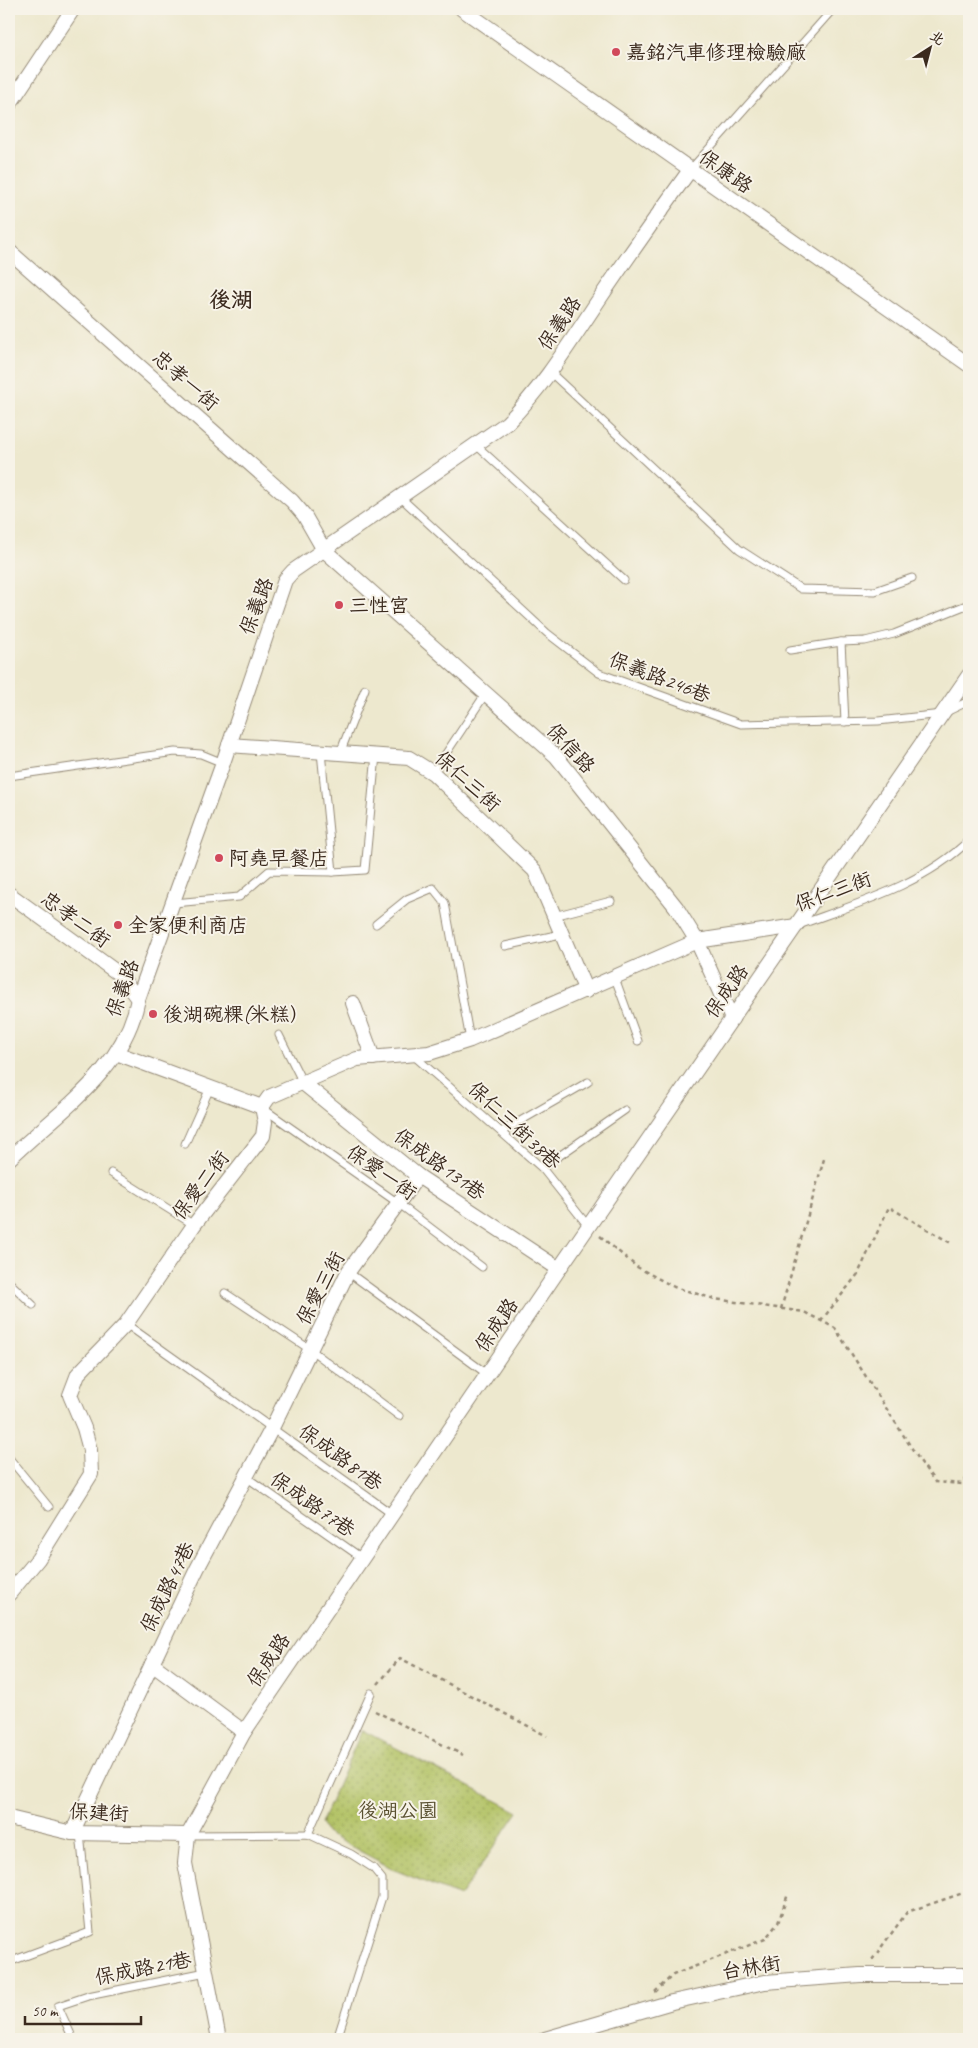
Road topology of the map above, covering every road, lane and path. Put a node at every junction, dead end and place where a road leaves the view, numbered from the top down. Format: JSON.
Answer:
{"nodes":[{"id":1,"x":74,"y":9,"type":"edge"},
{"id":2,"x":462,"y":9,"type":"edge"},
{"id":3,"x":833,"y":9,"type":"edge"},
{"id":4,"x":9,"y":105,"type":"edge"},
{"id":5,"x":690,"y":170,"type":"junction"},
{"id":6,"x":9,"y":251,"type":"edge"},
{"id":7,"x":969,"y":365,"type":"edge"},
{"id":8,"x":550,"y":372,"type":"junction"},
{"id":9,"x":476,"y":445,"type":"junction"},
{"id":10,"x":400,"y":497,"type":"junction"},
{"id":11,"x":324,"y":550,"type":"junction"},
{"id":12,"x":912,"y":578,"type":"dead end"},
{"id":13,"x":624,"y":580,"type":"dead end"},
{"id":14,"x":969,"y":604,"type":"edge"},
{"id":15,"x":841,"y":642,"type":"junction"},
{"id":16,"x":790,"y":650,"type":"dead end"},
{"id":17,"x":969,"y":675,"type":"edge"},
{"id":18,"x":366,"y":689,"type":"dead end"},
{"id":19,"x":486,"y":694,"type":"junction"},
{"id":20,"x":969,"y":701,"type":"edge"},
{"id":21,"x":942,"y":714,"type":"junction"},
{"id":22,"x":845,"y":722,"type":"junction"},
{"id":23,"x":229,"y":746,"type":"junction"},
{"id":24,"x":321,"y":752,"type":"junction"},
{"id":25,"x":340,"y":753,"type":"junction"},
{"id":26,"x":376,"y":754,"type":"junction"},
{"id":27,"x":223,"y":763,"type":"junction"},
{"id":28,"x":433,"y":773,"type":"junction"},
{"id":29,"x":9,"y":776,"type":"edge"},
{"id":30,"x":969,"y":840,"type":"edge"},
{"id":31,"x":333,"y":872,"type":"junction"},
{"id":32,"x":9,"y":894,"type":"edge"},
{"id":33,"x":611,"y":901,"type":"dead end"},
{"id":34,"x":174,"y":903,"type":"junction"},
{"id":35,"x":554,"y":916,"type":"junction"},
{"id":36,"x":376,"y":924,"type":"dead end"},
{"id":37,"x":796,"y":926,"type":"junction"},
{"id":38,"x":561,"y":934,"type":"junction"},
{"id":39,"x":698,"y":941,"type":"junction"},
{"id":40,"x":505,"y":946,"type":"dead end"},
{"id":41,"x":615,"y":978,"type":"junction"},
{"id":42,"x":586,"y":991,"type":"junction"},
{"id":43,"x":138,"y":999,"type":"junction"},
{"id":44,"x":353,"y":1003,"type":"dead end"},
{"id":45,"x":732,"y":1019,"type":"junction"},
{"id":46,"x":279,"y":1035,"type":"dead end"},
{"id":47,"x":470,"y":1040,"type":"junction"},
{"id":48,"x":638,"y":1041,"type":"dead end"},
{"id":49,"x":116,"y":1053,"type":"junction"},
{"id":50,"x":412,"y":1055,"type":"junction"},
{"id":51,"x":373,"y":1058,"type":"junction"},
{"id":52,"x":588,"y":1082,"type":"dead end"},
{"id":53,"x":303,"y":1083,"type":"junction"},
{"id":54,"x":210,"y":1088,"type":"junction"},
{"id":55,"x":262,"y":1107,"type":"junction"},
{"id":56,"x":625,"y":1110,"type":"dead end"},
{"id":57,"x":501,"y":1132,"type":"junction"},
{"id":58,"x":185,"y":1144,"type":"dead end"},
{"id":59,"x":9,"y":1159,"type":"edge"},
{"id":60,"x":824,"y":1159,"type":"dead end"},
{"id":61,"x":542,"y":1168,"type":"junction"},
{"id":62,"x":111,"y":1174,"type":"dead end"},
{"id":63,"x":418,"y":1176,"type":"junction"},
{"id":64,"x":398,"y":1203,"type":"junction"},
{"id":65,"x":194,"y":1225,"type":"junction"},
{"id":66,"x":588,"y":1226,"type":"junction"},
{"id":67,"x":951,"y":1243,"type":"dead end"},
{"id":68,"x":482,"y":1267,"type":"dead end"},
{"id":69,"x":559,"y":1269,"type":"junction"},
{"id":70,"x":348,"y":1272,"type":"junction"},
{"id":71,"x":9,"y":1282,"type":"edge"},
{"id":72,"x":225,"y":1293,"type":"dead end"},
{"id":73,"x":34,"y":1305,"type":"dead end"},
{"id":74,"x":780,"y":1309,"type":"junction"},
{"id":75,"x":821,"y":1321,"type":"junction"},
{"id":76,"x":126,"y":1324,"type":"junction"},
{"id":77,"x":311,"y":1350,"type":"junction"},
{"id":78,"x":486,"y":1374,"type":"junction"},
{"id":79,"x":400,"y":1416,"type":"dead end"},
{"id":80,"x":272,"y":1428,"type":"junction"},
{"id":81,"x":9,"y":1458,"type":"edge"},
{"id":82,"x":969,"y":1474,"type":"edge"},
{"id":83,"x":246,"y":1477,"type":"junction"},
{"id":84,"x":49,"y":1507,"type":"dead end"},
{"id":85,"x":392,"y":1514,"type":"junction"},
{"id":86,"x":362,"y":1558,"type":"junction"},
{"id":87,"x":9,"y":1594,"type":"edge"},
{"id":88,"x":152,"y":1664,"type":"junction"},
{"id":89,"x":371,"y":1693,"type":"joint"},
{"id":90,"x":365,"y":1706,"type":"junction"},
{"id":91,"x":244,"y":1732,"type":"junction"},
{"id":92,"x":547,"y":1736,"type":"dead end"},
{"id":93,"x":463,"y":1755,"type":"dead end"},
{"id":94,"x":9,"y":1818,"type":"edge"},
{"id":95,"x":76,"y":1833,"type":"junction"},
{"id":96,"x":308,"y":1834,"type":"junction"},
{"id":97,"x":188,"y":1835,"type":"junction"},
{"id":98,"x":969,"y":1891,"type":"edge"},
{"id":99,"x":788,"y":1894,"type":"dead end"},
{"id":100,"x":9,"y":1962,"type":"edge"},
{"id":101,"x":206,"y":1972,"type":"junction"},
{"id":102,"x":860,"y":1975,"type":"junction"},
{"id":103,"x":969,"y":1975,"type":"edge"},
{"id":104,"x":652,"y":1994,"type":"dead end"},
{"id":105,"x":73,"y":2039,"type":"edge"},
{"id":106,"x":219,"y":2039,"type":"edge"},
{"id":107,"x":337,"y":2039,"type":"edge"},
{"id":108,"x":545,"y":2039,"type":"edge"}],
"edges":[{"from":1,"to":4,"type":"street"},
{"from":2,"to":5,"type":"street","name":"保康路"},
{"from":3,"to":5,"type":"lane"},
{"from":5,"to":7,"type":"street","name":"保康路"},
{"from":5,"to":8,"type":"street","name":"保義路"},
{"from":6,"to":11,"type":"street","name":"忠孝一街"},
{"from":8,"to":9,"type":"street","name":"保義路"},
{"from":8,"to":12,"type":"lane"},
{"from":9,"to":10,"type":"street","name":"保義路"},
{"from":9,"to":13,"type":"lane"},
{"from":10,"to":11,"type":"street","name":"保義路"},
{"from":10,"to":22,"type":"lane","name":"保義路246巷"},
{"from":11,"to":19,"type":"street","name":"保信路"},
{"from":11,"to":23,"type":"street","name":"保義路"},
{"from":14,"to":15,"type":"lane"},
{"from":15,"to":16,"type":"lane"},
{"from":15,"to":22,"type":"lane"},
{"from":17,"to":21,"type":"street","name":"保成路"},
{"from":18,"to":25,"type":"lane"},
{"from":19,"to":28,"type":"lane"},
{"from":19,"to":39,"type":"street","name":"保信路"},
{"from":20,"to":21,"type":"lane","name":"保義路246巷"},
{"from":21,"to":22,"type":"lane","name":"保義路246巷"},
{"from":21,"to":37,"type":"street","name":"保成路"},
{"from":23,"to":24,"type":"street","name":"保仁三街"},
{"from":23,"to":27,"type":"street","name":"保義路"},
{"from":24,"to":25,"type":"street","name":"保仁三街"},
{"from":24,"to":31,"type":"lane"},
{"from":25,"to":26,"type":"street","name":"保仁三街"},
{"from":26,"to":28,"type":"street","name":"保仁三街"},
{"from":26,"to":31,"type":"lane"},
{"from":27,"to":29,"type":"lane"},
{"from":27,"to":34,"type":"street","name":"保義路"},
{"from":28,"to":35,"type":"street","name":"保仁三街"},
{"from":30,"to":37,"type":"lane","name":"保仁三街"},
{"from":31,"to":34,"type":"lane"},
{"from":32,"to":43,"type":"street","name":"忠孝二街"},
{"from":33,"to":35,"type":"lane"},
{"from":34,"to":43,"type":"street","name":"保義路"},
{"from":35,"to":38,"type":"street","name":"保仁三街"},
{"from":36,"to":47,"type":"lane"},
{"from":37,"to":39,"type":"street","name":"保仁三街"},
{"from":37,"to":45,"type":"street","name":"保成路"},
{"from":38,"to":40,"type":"lane"},
{"from":38,"to":42,"type":"street","name":"保仁三街"},
{"from":39,"to":41,"type":"street","name":"保仁三街"},
{"from":39,"to":45,"type":"street","name":"保信路"},
{"from":41,"to":42,"type":"street","name":"保仁三街"},
{"from":41,"to":48,"type":"lane"},
{"from":42,"to":47,"type":"street","name":"保仁三街"},
{"from":43,"to":49,"type":"street","name":"保義路"},
{"from":44,"to":51,"type":"street"},
{"from":45,"to":66,"type":"street","name":"保成路"},
{"from":46,"to":53,"type":"lane"},
{"from":47,"to":50,"type":"street","name":"保仁三街"},
{"from":49,"to":54,"type":"street"},
{"from":49,"to":59,"type":"street","name":"保義路"},
{"from":50,"to":51,"type":"street","name":"保仁三街"},
{"from":50,"to":57,"type":"lane","name":"保仁三街38巷"},
{"from":51,"to":53,"type":"street","name":"保仁三街"},
{"from":52,"to":57,"type":"lane"},
{"from":53,"to":55,"type":"street"},
{"from":53,"to":63,"type":"street","name":"保成路131巷"},
{"from":54,"to":55,"type":"street"},
{"from":54,"to":58,"type":"lane"},
{"from":55,"to":64,"type":"lane","name":"保愛一街"},
{"from":55,"to":65,"type":"street","name":"保愛二街"},
{"from":56,"to":61,"type":"lane"},
{"from":57,"to":61,"type":"lane","name":"保仁三街38巷"},
{"from":60,"to":74,"type":"path"},
{"from":61,"to":66,"type":"lane","name":"保仁三街38巷"},
{"from":62,"to":65,"type":"lane"},
{"from":63,"to":64,"type":"street","name":"保愛三街"},
{"from":63,"to":69,"type":"street","name":"保成路131巷"},
{"from":64,"to":68,"type":"lane","name":"保愛一街"},
{"from":64,"to":70,"type":"street","name":"保愛三街"},
{"from":65,"to":76,"type":"street","name":"保愛二街"},
{"from":66,"to":69,"type":"street","name":"保成路"},
{"from":66,"to":74,"type":"path"},
{"from":67,"to":75,"type":"path"},
{"from":69,"to":78,"type":"street","name":"保成路"},
{"from":70,"to":77,"type":"street","name":"保愛三街"},
{"from":70,"to":78,"type":"lane"},
{"from":71,"to":73,"type":"lane"},
{"from":72,"to":77,"type":"lane"},
{"from":74,"to":75,"type":"path"},
{"from":75,"to":82,"type":"path"},
{"from":76,"to":80,"type":"lane"},
{"from":76,"to":87,"type":"street","name":"保愛二街"},
{"from":77,"to":79,"type":"lane"},
{"from":77,"to":80,"type":"street","name":"保愛三街"},
{"from":78,"to":85,"type":"street","name":"保成路"},
{"from":80,"to":83,"type":"street","name":"保成路47巷"},
{"from":80,"to":85,"type":"lane","name":"保成路81巷"},
{"from":81,"to":84,"type":"lane"},
{"from":83,"to":86,"type":"lane","name":"保成路77巷"},
{"from":83,"to":88,"type":"street","name":"保成路47巷"},
{"from":85,"to":86,"type":"street","name":"保成路"},
{"from":86,"to":91,"type":"street","name":"保成路"},
{"from":88,"to":91,"type":"street","name":"保成路47巷"},
{"from":88,"to":95,"type":"street"},
{"from":89,"to":90,"type":"lane"},
{"from":89,"to":92,"type":"path"},
{"from":90,"to":93,"type":"path"},
{"from":90,"to":96,"type":"lane"},
{"from":91,"to":97,"type":"street","name":"保成路"},
{"from":94,"to":95,"type":"street","name":"保建街"},
{"from":95,"to":97,"type":"street","name":"保建街"},
{"from":95,"to":100,"type":"lane"},
{"from":96,"to":97,"type":"lane"},
{"from":96,"to":107,"type":"lane"},
{"from":97,"to":101,"type":"street","name":"保成路"},
{"from":98,"to":102,"type":"path"},
{"from":99,"to":104,"type":"path"},
{"from":101,"to":105,"type":"lane","name":"保成路21巷"},
{"from":101,"to":106,"type":"street","name":"保成路"},
{"from":102,"to":103,"type":"street","name":"台林街"},
{"from":102,"to":108,"type":"street","name":"台林街"}]}
